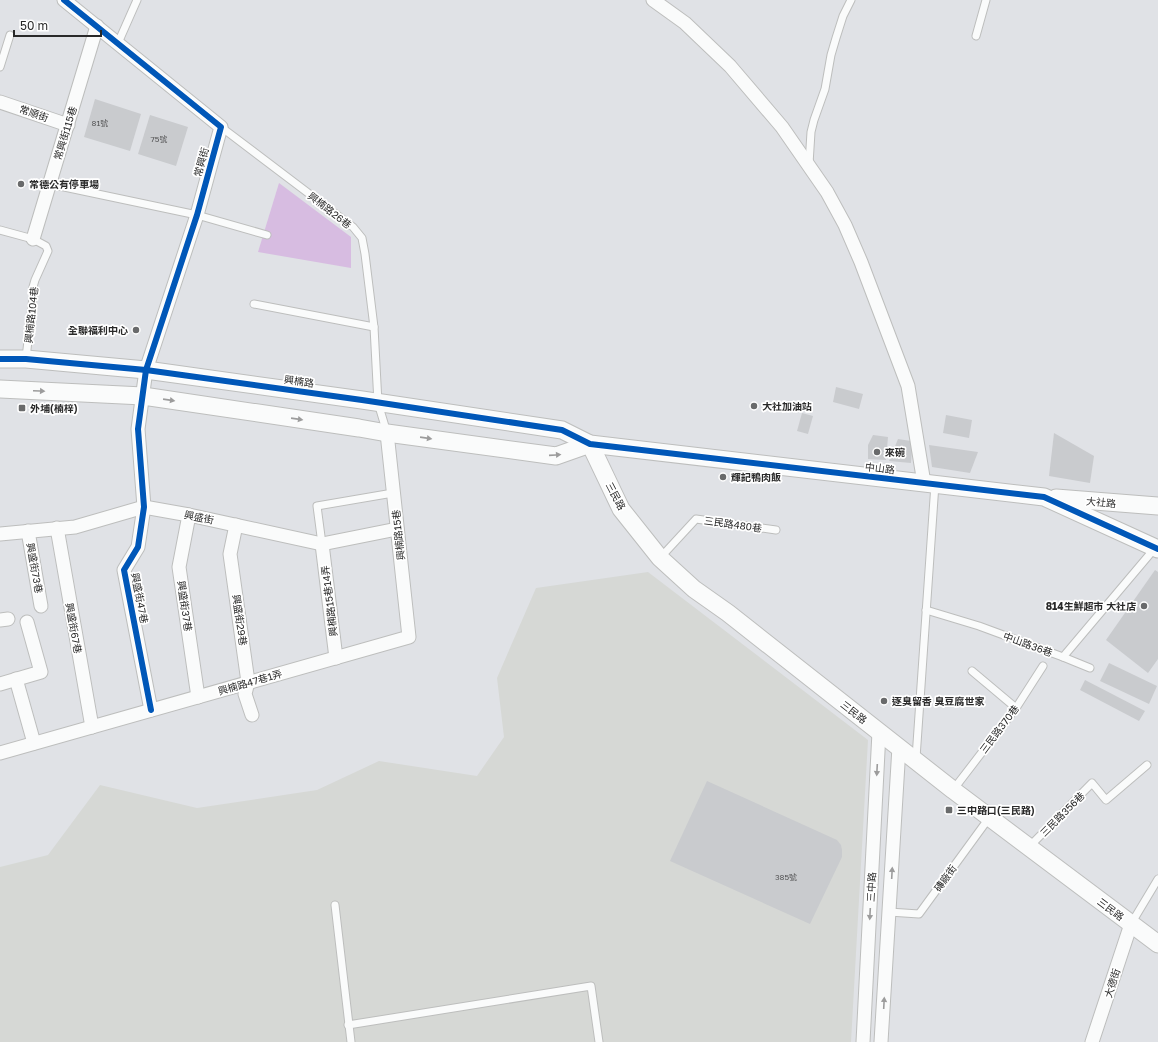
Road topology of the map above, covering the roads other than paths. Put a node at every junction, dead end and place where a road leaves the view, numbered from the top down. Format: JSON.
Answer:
{"nodes":[{"id":1,"x":64,"y":0,"type":"edge"},
{"id":2,"x":137,"y":0,"type":"edge"},
{"id":3,"x":653,"y":0,"type":"edge"},
{"id":4,"x":851,"y":0,"type":"edge"},
{"id":5,"x":986,"y":0,"type":"edge"},
{"id":6,"x":97,"y":26,"type":"junction"},
{"id":7,"x":10,"y":35,"type":"dead end"},
{"id":8,"x":976,"y":36,"type":"dead end"},
{"id":9,"x":118,"y":43,"type":"junction"},
{"id":10,"x":0,"y":67,"type":"edge"},
{"id":11,"x":0,"y":102,"type":"edge"},
{"id":12,"x":68,"y":125,"type":"junction"},
{"id":13,"x":221,"y":127,"type":"junction"},
{"id":14,"x":809,"y":166,"type":"junction"},
{"id":15,"x":50,"y":184,"type":"junction"},
{"id":16,"x":197,"y":215,"type":"junction"},
{"id":17,"x":0,"y":230,"type":"edge"},
{"id":18,"x":267,"y":236,"type":"dead end"},
{"id":19,"x":33,"y":239,"type":"junction"},
{"id":20,"x":254,"y":304,"type":"dead end"},
{"id":21,"x":374,"y":327,"type":"junction"},
{"id":22,"x":0,"y":359,"type":"edge"},
{"id":23,"x":26,"y":359,"type":"junction"},
{"id":24,"x":146,"y":370,"type":"junction"},
{"id":25,"x":0,"y":389,"type":"edge"},
{"id":26,"x":143,"y":396,"type":"junction"},
{"id":27,"x":378,"y":403,"type":"junction"},
{"id":28,"x":387,"y":433,"type":"junction"},
{"id":29,"x":590,"y":444,"type":"junction"},
{"id":30,"x":930,"y":484,"type":"junction"},
{"id":31,"x":393,"y":493,"type":"junction"},
{"id":32,"x":1044,"y":497,"type":"junction"},
{"id":33,"x":1158,"y":506,"type":"edge"},
{"id":34,"x":144,"y":507,"type":"junction"},
{"id":35,"x":189,"y":515,"type":"junction"},
{"id":36,"x":236,"y":525,"type":"junction"},
{"id":37,"x":57,"y":528,"type":"junction"},
{"id":38,"x":397,"y":529,"type":"junction"},
{"id":39,"x":776,"y":530,"type":"dead end"},
{"id":40,"x":28,"y":531,"type":"junction"},
{"id":41,"x":0,"y":534,"type":"edge"},
{"id":42,"x":322,"y":544,"type":"junction"},
{"id":43,"x":1156,"y":548,"type":"edge"},
{"id":44,"x":660,"y":558,"type":"junction"},
{"id":45,"x":41,"y":606,"type":"dead end"},
{"id":46,"x":926,"y":610,"type":"junction"},
{"id":47,"x":27,"y":622,"type":"dead end"},
{"id":48,"x":409,"y":637,"type":"joint"},
{"id":49,"x":1063,"y":657,"type":"junction"},
{"id":50,"x":336,"y":658,"type":"junction"},
{"id":51,"x":1043,"y":666,"type":"dead end"},
{"id":52,"x":1090,"y":668,"type":"dead end"},
{"id":53,"x":972,"y":671,"type":"dead end"},
{"id":54,"x":16,"y":680,"type":"junction"},
{"id":55,"x":248,"y":682,"type":"junction"},
{"id":56,"x":0,"y":684,"type":"edge"},
{"id":57,"x":198,"y":697,"type":"junction"},
{"id":58,"x":1016,"y":708,"type":"junction"},
{"id":59,"x":151,"y":710,"type":"junction"},
{"id":60,"x":252,"y":715,"type":"dead end"},
{"id":61,"x":92,"y":727,"type":"junction"},
{"id":62,"x":879,"y":732,"type":"junction"},
{"id":63,"x":34,"y":743,"type":"junction"},
{"id":64,"x":899,"y":747,"type":"junction"},
{"id":65,"x":0,"y":753,"type":"edge"},
{"id":66,"x":916,"y":761,"type":"junction"},
{"id":67,"x":1147,"y":765,"type":"dead end"},
{"id":68,"x":953,"y":790,"type":"junction"},
{"id":69,"x":989,"y":817,"type":"junction"},
{"id":70,"x":1028,"y":847,"type":"junction"},
{"id":71,"x":1158,"y":879,"type":"edge"},
{"id":72,"x":335,"y":905,"type":"dead end"},
{"id":73,"x":889,"y":912,"type":"junction"},
{"id":74,"x":1131,"y":924,"type":"junction"},
{"id":75,"x":1156,"y":938,"type":"edge"},
{"id":76,"x":348,"y":1024,"type":"junction"},
{"id":77,"x":351,"y":1042,"type":"edge"},
{"id":78,"x":599,"y":1042,"type":"edge"},
{"id":79,"x":863,"y":1042,"type":"edge"},
{"id":80,"x":881,"y":1042,"type":"edge"},
{"id":81,"x":1092,"y":1042,"type":"edge"}],
"edges":[{"from":1,"to":6,"type":"street"},
{"from":2,"to":9,"type":"lane"},
{"from":3,"to":14,"type":"street"},
{"from":4,"to":14,"type":"lane"},
{"from":5,"to":8,"type":"lane"},
{"from":6,"to":9,"type":"street"},
{"from":6,"to":12,"type":"street","name":"常興街115巷"},
{"from":7,"to":10,"type":"lane"},
{"from":9,"to":13,"type":"street"},
{"from":11,"to":12,"type":"street","name":"常順街"},
{"from":12,"to":15,"type":"street","name":"常興街115巷"},
{"from":13,"to":16,"type":"street","name":"常興街"},
{"from":13,"to":21,"type":"lane","name":"興楠路26巷"},
{"from":14,"to":30,"type":"street"},
{"from":15,"to":16,"type":"lane"},
{"from":15,"to":19,"type":"street","name":"常興街115巷"},
{"from":16,"to":18,"type":"lane"},
{"from":16,"to":24,"type":"street","name":"常興街"},
{"from":17,"to":19,"type":"lane"},
{"from":19,"to":23,"type":"lane","name":"興楠路104巷"},
{"from":20,"to":21,"type":"lane"},
{"from":21,"to":27,"type":"lane","name":"興楠路26巷"},
{"from":22,"to":23,"type":"street","name":"興楠路"},
{"from":23,"to":24,"type":"street","name":"興楠路"},
{"from":24,"to":26,"type":"street","name":"常興街"},
{"from":24,"to":27,"type":"street","name":"興楠路"},
{"from":25,"to":26,"type":"street","one_way":true},
{"from":26,"to":28,"type":"street","one_way":true},
{"from":26,"to":34,"type":"street","name":"興盛街47巷"},
{"from":27,"to":28,"type":"lane","name":"興楠路26巷"},
{"from":27,"to":29,"type":"street","name":"興楠路"},
{"from":28,"to":29,"type":"street","one_way":true},
{"from":28,"to":31,"type":"street","name":"興楠路15巷"},
{"from":29,"to":30,"type":"street","name":"中山路"},
{"from":29,"to":44,"type":"street","name":"三民路"},
{"from":30,"to":32,"type":"street","name":"中山路"},
{"from":30,"to":46,"type":"lane"},
{"from":31,"to":38,"type":"street","name":"興楠路15巷"},
{"from":31,"to":42,"type":"lane"},
{"from":32,"to":33,"type":"street","name":"大社路"},
{"from":32,"to":43,"type":"street","name":"中山路"},
{"from":34,"to":35,"type":"street","name":"興盛街"},
{"from":34,"to":37,"type":"street","name":"興盛街"},
{"from":34,"to":59,"type":"street","name":"興盛街47巷"},
{"from":35,"to":36,"type":"street","name":"興盛街"},
{"from":35,"to":57,"type":"street","name":"興盛街37巷"},
{"from":36,"to":42,"type":"street","name":"興盛街"},
{"from":36,"to":55,"type":"street","name":"興盛街29巷"},
{"from":37,"to":40,"type":"street","name":"興盛街"},
{"from":37,"to":61,"type":"street","name":"興盛街67巷"},
{"from":38,"to":42,"type":"street","name":"興盛街"},
{"from":38,"to":48,"type":"street","name":"興楠路15巷"},
{"from":39,"to":44,"type":"lane","name":"三民路480巷"},
{"from":40,"to":41,"type":"street","name":"興盛街"},
{"from":40,"to":45,"type":"street","name":"興盛街73巷"},
{"from":42,"to":50,"type":"street","name":"興楠路15巷14弄"},
{"from":43,"to":49,"type":"lane","name":"中山路36巷"},
{"from":44,"to":62,"type":"street","name":"三民路"},
{"from":46,"to":49,"type":"lane","name":"中山路36巷"},
{"from":46,"to":66,"type":"lane"},
{"from":47,"to":54,"type":"street"},
{"from":48,"to":50,"type":"street","name":"興楠路47巷1弄"},
{"from":49,"to":52,"type":"lane"},
{"from":50,"to":55,"type":"street","name":"興楠路47巷1弄"},
{"from":51,"to":58,"type":"lane","name":"三民路370巷"},
{"from":53,"to":58,"type":"lane"},
{"from":54,"to":56,"type":"street"},
{"from":54,"to":63,"type":"street"},
{"from":55,"to":57,"type":"street","name":"興楠路47巷1弄"},
{"from":55,"to":60,"type":"street","name":"興盛街29巷"},
{"from":57,"to":59,"type":"street","name":"興楠路47巷1弄"},
{"from":58,"to":68,"type":"lane","name":"三民路370巷"},
{"from":59,"to":61,"type":"street","name":"興楠路47巷1弄"},
{"from":61,"to":63,"type":"street","name":"興楠路47巷1弄"},
{"from":62,"to":64,"type":"street","name":"三民路"},
{"from":62,"to":79,"type":"street","name":"三中路","one_way":true},
{"from":63,"to":65,"type":"street","name":"興楠路47巷1弄"},
{"from":64,"to":66,"type":"street","name":"三民路"},
{"from":73,"to":64,"type":"street","one_way":true},
{"from":66,"to":68,"type":"street","name":"三民路"},
{"from":67,"to":70,"type":"lane","name":"三民路356巷"},
{"from":68,"to":69,"type":"street","name":"三民路"},
{"from":69,"to":70,"type":"street","name":"三民路"},
{"from":69,"to":73,"type":"lane","name":"磚廠街"},
{"from":70,"to":74,"type":"street","name":"三民路"},
{"from":71,"to":74,"type":"lane"},
{"from":72,"to":76,"type":"lane"},
{"from":80,"to":73,"type":"street","one_way":true},
{"from":74,"to":75,"type":"street","name":"三民路"},
{"from":74,"to":81,"type":"street","name":"大德街"},
{"from":76,"to":77,"type":"lane"},
{"from":76,"to":78,"type":"lane"}]}
